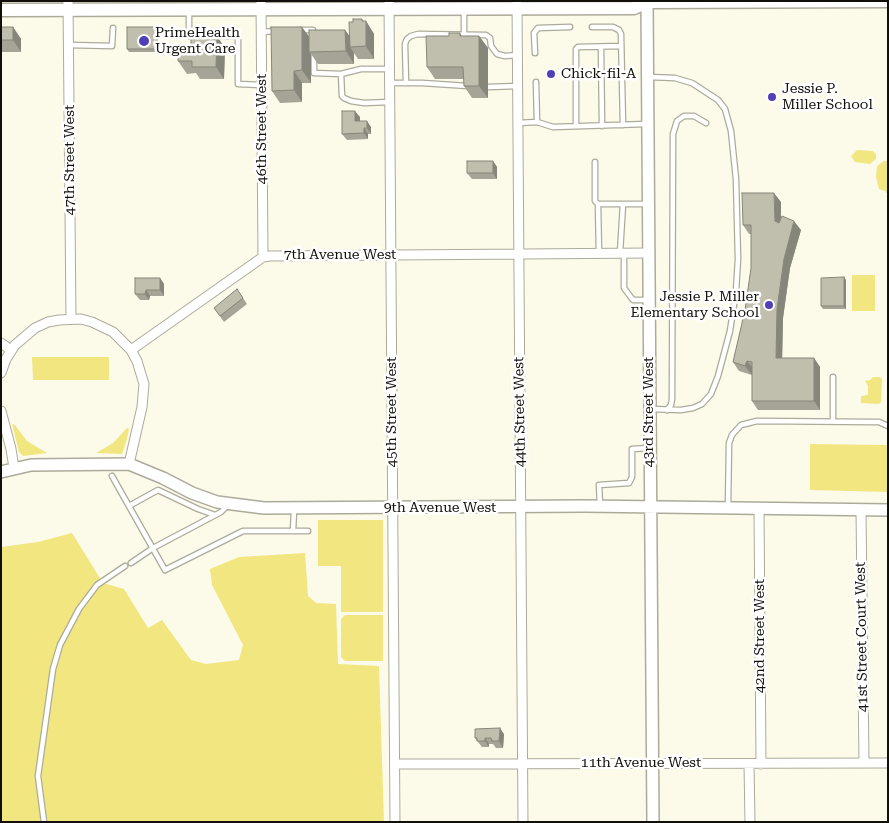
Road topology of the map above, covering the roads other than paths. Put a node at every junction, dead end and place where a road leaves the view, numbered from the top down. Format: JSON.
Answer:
{"nodes":[{"id":1,"x":647,"y":1,"type":"edge"},
{"id":2,"x":755,"y":1,"type":"edge"},
{"id":3,"x":869,"y":1,"type":"edge"},
{"id":4,"x":888,"y":1,"type":"edge"},
{"id":5,"x":261,"y":5,"type":"edge"},
{"id":6,"x":389,"y":5,"type":"edge"},
{"id":7,"x":517,"y":5,"type":"edge"},
{"id":8,"x":68,"y":6,"type":"edge"},
{"id":9,"x":132,"y":6,"type":"edge"},
{"id":10,"x":464,"y":9,"type":"junction"},
{"id":11,"x":1,"y":10,"type":"edge"},
{"id":12,"x":189,"y":10,"type":"junction"},
{"id":13,"x":592,"y":27,"type":"dead end"},
{"id":14,"x":113,"y":28,"type":"dead end"},
{"id":15,"x":570,"y":28,"type":"dead end"},
{"id":16,"x":281,"y":30,"type":"edge"},
{"id":17,"x":297,"y":30,"type":"edge"},
{"id":18,"x":261,"y":32,"type":"junction"},
{"id":19,"x":464,"y":35,"type":"junction"},
{"id":20,"x":314,"y":38,"type":"edge"},
{"id":21,"x":69,"y":45,"type":"junction"},
{"id":22,"x":601,"y":46,"type":"junction"},
{"id":23,"x":622,"y":46,"type":"junction"},
{"id":24,"x":314,"y":47,"type":"edge"},
{"id":25,"x":535,"y":53,"type":"dead end"},
{"id":26,"x":518,"y":55,"type":"junction"},
{"id":27,"x":390,"y":69,"type":"junction"},
{"id":28,"x":342,"y":74,"type":"junction"},
{"id":29,"x":648,"y":77,"type":"junction"},
{"id":30,"x":536,"y":82,"type":"dead end"},
{"id":31,"x":390,"y":83,"type":"junction"},
{"id":32,"x":406,"y":83,"type":"junction"},
{"id":33,"x":262,"y":85,"type":"junction"},
{"id":34,"x":518,"y":86,"type":"junction"},
{"id":35,"x":472,"y":87,"type":"edge"},
{"id":36,"x":488,"y":87,"type":"dead end"},
{"id":37,"x":390,"y":102,"type":"junction"},
{"id":38,"x":537,"y":122,"type":"junction"},
{"id":39,"x":518,"y":123,"type":"junction"},
{"id":40,"x":706,"y":123,"type":"dead end"},
{"id":41,"x":648,"y":124,"type":"junction"},
{"id":42,"x":623,"y":125,"type":"junction"},
{"id":43,"x":576,"y":126,"type":"junction"},
{"id":44,"x":602,"y":126,"type":"junction"},
{"id":45,"x":595,"y":162,"type":"dead end"},
{"id":46,"x":598,"y":204,"type":"junction"},
{"id":47,"x":624,"y":204,"type":"junction"},
{"id":48,"x":648,"y":204,"type":"junction"},
{"id":49,"x":622,"y":253,"type":"junction"},
{"id":50,"x":648,"y":253,"type":"junction"},
{"id":51,"x":518,"y":254,"type":"junction"},
{"id":52,"x":599,"y":254,"type":"junction"},
{"id":53,"x":391,"y":255,"type":"junction"},
{"id":54,"x":263,"y":257,"type":"junction"},
{"id":55,"x":649,"y":300,"type":"junction"},
{"id":56,"x":71,"y":319,"type":"junction"},
{"id":57,"x":1,"y":343,"type":"edge"},
{"id":58,"x":11,"y":350,"type":"junction"},
{"id":59,"x":131,"y":350,"type":"junction"},
{"id":60,"x":1,"y":373,"type":"edge"},
{"id":61,"x":833,"y":377,"type":"dead end"},
{"id":62,"x":649,"y":409,"type":"junction"},
{"id":63,"x":1,"y":410,"type":"edge"},
{"id":64,"x":667,"y":410,"type":"junction"},
{"id":65,"x":833,"y":421,"type":"junction"},
{"id":66,"x":888,"y":426,"type":"edge"},
{"id":67,"x":650,"y":448,"type":"junction"},
{"id":68,"x":129,"y":464,"type":"junction"},
{"id":69,"x":14,"y":468,"type":"junction"},
{"id":70,"x":1,"y":472,"type":"edge"},
{"id":71,"x":112,"y":476,"type":"dead end"},
{"id":72,"x":228,"y":504,"type":"junction"},
{"id":73,"x":129,"y":506,"type":"junction"},
{"id":74,"x":600,"y":506,"type":"junction"},
{"id":75,"x":521,"y":507,"type":"junction"},
{"id":76,"x":650,"y":507,"type":"junction"},
{"id":77,"x":294,"y":508,"type":"junction"},
{"id":78,"x":393,"y":508,"type":"junction"},
{"id":79,"x":728,"y":508,"type":"junction"},
{"id":80,"x":759,"y":509,"type":"junction"},
{"id":81,"x":861,"y":510,"type":"junction"},
{"id":82,"x":888,"y":510,"type":"edge"},
{"id":83,"x":214,"y":515,"type":"junction"},
{"id":84,"x":294,"y":531,"type":"junction"},
{"id":85,"x":308,"y":531,"type":"dead end"},
{"id":86,"x":153,"y":548,"type":"junction"},
{"id":87,"x":131,"y":563,"type":"dead end"},
{"id":88,"x":125,"y":566,"type":"dead end"},
{"id":89,"x":523,"y":763,"type":"junction"},
{"id":90,"x":652,"y":763,"type":"junction"},
{"id":91,"x":864,"y":763,"type":"junction"},
{"id":92,"x":888,"y":763,"type":"edge"},
{"id":93,"x":395,"y":764,"type":"junction"},
{"id":94,"x":749,"y":764,"type":"junction"},
{"id":95,"x":761,"y":764,"type":"junction"},
{"id":96,"x":44,"y":822,"type":"edge"},
{"id":97,"x":395,"y":822,"type":"edge"},
{"id":98,"x":523,"y":822,"type":"edge"},
{"id":99,"x":653,"y":822,"type":"edge"},
{"id":100,"x":750,"y":822,"type":"edge"}],
"edges":[{"from":1,"to":2,"type":"main road"},
{"from":1,"to":7,"type":"main road"},
{"from":1,"to":29,"type":"street","name":"43rd Street West"},
{"from":2,"to":3,"type":"main road"},
{"from":3,"to":4,"type":"main road"},
{"from":5,"to":6,"type":"main road"},
{"from":5,"to":12,"type":"main road"},
{"from":5,"to":18,"type":"street","name":"46th Street West"},
{"from":6,"to":10,"type":"main road"},
{"from":6,"to":27,"type":"street","name":"45th Street West"},
{"from":7,"to":10,"type":"main road"},
{"from":7,"to":26,"type":"street","name":"44th Street West"},
{"from":8,"to":9,"type":"main road"},
{"from":8,"to":11,"type":"main road"},
{"from":8,"to":21,"type":"street","name":"47th Street West"},
{"from":9,"to":12,"type":"main road"},
{"from":10,"to":19,"type":"lane"},
{"from":12,"to":33,"type":"lane"},
{"from":13,"to":23,"type":"lane"},
{"from":14,"to":21,"type":"lane"},
{"from":15,"to":25,"type":"lane"},
{"from":16,"to":18,"type":"lane"},
{"from":17,"to":20,"type":"lane"},
{"from":18,"to":33,"type":"street","name":"46th Street West"},
{"from":19,"to":26,"type":"lane"},
{"from":19,"to":32,"type":"lane"},
{"from":21,"to":56,"type":"street","name":"47th Street West"},
{"from":22,"to":23,"type":"lane"},
{"from":22,"to":43,"type":"lane"},
{"from":22,"to":44,"type":"lane"},
{"from":23,"to":42,"type":"lane"},
{"from":24,"to":28,"type":"lane"},
{"from":26,"to":34,"type":"street","name":"44th Street West"},
{"from":27,"to":28,"type":"lane"},
{"from":27,"to":31,"type":"street","name":"45th Street West"},
{"from":28,"to":37,"type":"lane"},
{"from":29,"to":41,"type":"street","name":"43rd Street West"},
{"from":29,"to":64,"type":"lane"},
{"from":30,"to":38,"type":"lane"},
{"from":31,"to":32,"type":"lane"},
{"from":31,"to":37,"type":"street","name":"45th Street West"},
{"from":32,"to":35,"type":"lane"},
{"from":33,"to":54,"type":"street","name":"46th Street West"},
{"from":34,"to":36,"type":"lane"},
{"from":34,"to":39,"type":"street","name":"44th Street West"},
{"from":37,"to":53,"type":"street","name":"45th Street West"},
{"from":38,"to":39,"type":"lane"},
{"from":38,"to":43,"type":"lane"},
{"from":39,"to":51,"type":"street","name":"44th Street West"},
{"from":40,"to":64,"type":"lane"},
{"from":41,"to":42,"type":"lane"},
{"from":41,"to":48,"type":"street","name":"43rd Street West"},
{"from":42,"to":44,"type":"lane"},
{"from":43,"to":44,"type":"lane"},
{"from":45,"to":46,"type":"lane"},
{"from":46,"to":47,"type":"lane"},
{"from":46,"to":52,"type":"lane"},
{"from":47,"to":48,"type":"lane"},
{"from":47,"to":49,"type":"lane"},
{"from":48,"to":50,"type":"street","name":"43rd Street West"},
{"from":49,"to":50,"type":"street","name":"7th Avenue West"},
{"from":49,"to":52,"type":"street","name":"7th Avenue West"},
{"from":49,"to":55,"type":"lane"},
{"from":50,"to":55,"type":"street","name":"43rd Street West"},
{"from":51,"to":52,"type":"street","name":"7th Avenue West"},
{"from":51,"to":53,"type":"street","name":"7th Avenue West"},
{"from":51,"to":75,"type":"street","name":"44th Street West"},
{"from":53,"to":54,"type":"street","name":"7th Avenue West"},
{"from":53,"to":78,"type":"street","name":"45th Street West"},
{"from":54,"to":59,"type":"street"},
{"from":55,"to":62,"type":"street","name":"43rd Street West"},
{"from":56,"to":58,"type":"street"},
{"from":56,"to":59,"type":"street"},
{"from":57,"to":58,"type":"street"},
{"from":58,"to":60,"type":"street"},
{"from":59,"to":68,"type":"street"},
{"from":61,"to":65,"type":"lane"},
{"from":62,"to":64,"type":"lane"},
{"from":62,"to":67,"type":"street","name":"43rd Street West"},
{"from":63,"to":69,"type":"street"},
{"from":65,"to":66,"type":"lane"},
{"from":65,"to":79,"type":"lane"},
{"from":67,"to":74,"type":"lane"},
{"from":67,"to":76,"type":"street","name":"43rd Street West"},
{"from":68,"to":69,"type":"street","name":"9th Avenue West"},
{"from":68,"to":72,"type":"street","name":"9th Avenue West"},
{"from":69,"to":70,"type":"street","name":"9th Avenue West"},
{"from":71,"to":73,"type":"lane"},
{"from":72,"to":77,"type":"street","name":"9th Avenue West"},
{"from":72,"to":83,"type":"lane"},
{"from":73,"to":83,"type":"lane"},
{"from":73,"to":86,"type":"lane"},
{"from":74,"to":75,"type":"street","name":"9th Avenue West"},
{"from":74,"to":76,"type":"street","name":"9th Avenue West"},
{"from":75,"to":78,"type":"street","name":"9th Avenue West"},
{"from":75,"to":89,"type":"street","name":"44th Street West"},
{"from":76,"to":79,"type":"street","name":"9th Avenue West"},
{"from":76,"to":90,"type":"street","name":"43rd Street West"},
{"from":77,"to":78,"type":"street","name":"9th Avenue West"},
{"from":77,"to":84,"type":"lane"},
{"from":78,"to":93,"type":"street","name":"45th Street West"},
{"from":79,"to":80,"type":"street","name":"9th Avenue West"},
{"from":80,"to":81,"type":"street","name":"9th Avenue West"},
{"from":80,"to":95,"type":"street","name":"42nd Street West"},
{"from":81,"to":82,"type":"street","name":"9th Avenue West"},
{"from":81,"to":91,"type":"street","name":"41st Street Court West"},
{"from":83,"to":86,"type":"lane"},
{"from":84,"to":85,"type":"lane"},
{"from":84,"to":86,"type":"lane"},
{"from":86,"to":87,"type":"lane"},
{"from":88,"to":96,"type":"lane"},
{"from":89,"to":90,"type":"street","name":"11th Avenue West"},
{"from":89,"to":93,"type":"street","name":"11th Avenue West"},
{"from":89,"to":98,"type":"street","name":"44th Street West"},
{"from":90,"to":94,"type":"street","name":"11th Avenue West"},
{"from":90,"to":99,"type":"street","name":"43rd Street West"},
{"from":91,"to":92,"type":"street","name":"11th Avenue West"},
{"from":91,"to":95,"type":"street","name":"11th Avenue West"},
{"from":93,"to":97,"type":"street","name":"45th Street West"},
{"from":94,"to":95,"type":"street","name":"11th Avenue West"},
{"from":94,"to":100,"type":"street"}]}
